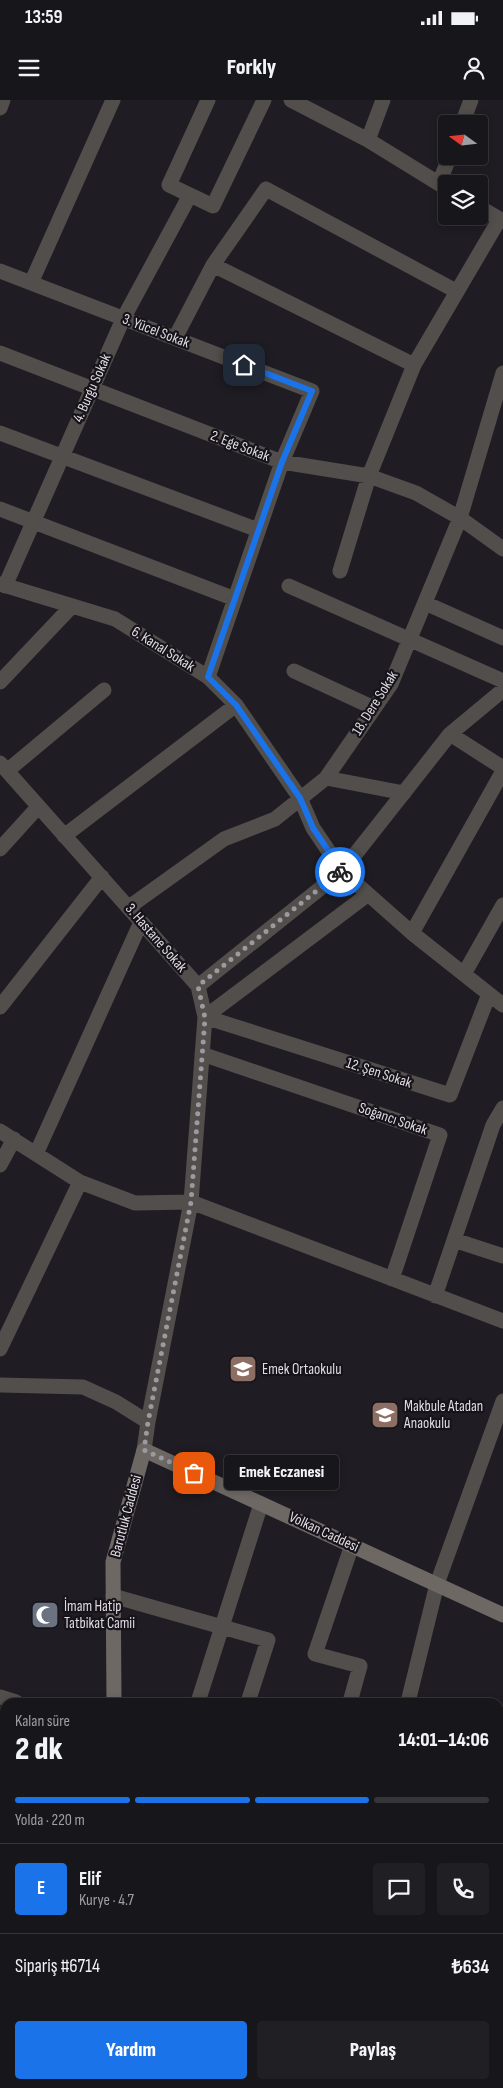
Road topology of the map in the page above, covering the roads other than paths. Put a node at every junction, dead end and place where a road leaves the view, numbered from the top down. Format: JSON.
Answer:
{"nodes":[{"id":1,"x":4,"y":100,"type":"edge"},
{"id":2,"x":113,"y":100,"type":"edge"},
{"id":3,"x":208,"y":100,"type":"edge"},
{"id":4,"x":264,"y":100,"type":"edge"},
{"id":5,"x":291,"y":100,"type":"edge"},
{"id":6,"x":383,"y":100,"type":"edge"},
{"id":7,"x":471,"y":100,"type":"edge"},
{"id":8,"x":0,"y":108,"type":"edge"},
{"id":9,"x":465,"y":115,"type":"edge"},
{"id":10,"x":368,"y":140,"type":"junction"},
{"id":11,"x":438,"y":183,"type":"edge"},
{"id":12,"x":190,"y":195,"type":"junction"},
{"id":13,"x":488,"y":213,"type":"edge"},
{"id":14,"x":501,"y":220,"type":"edge"},
{"id":15,"x":213,"y":265,"type":"junction"},
{"id":16,"x":0,"y":271,"type":"edge"},
{"id":17,"x":31,"y":283,"type":"junction"},
{"id":18,"x":456,"y":291,"type":"junction"},
{"id":19,"x":124,"y":319,"type":"junction"},
{"id":20,"x":175,"y":338,"type":"junction"},
{"id":21,"x":0,"y":353,"type":"edge"},
{"id":22,"x":414,"y":365,"type":"junction"},
{"id":23,"x":503,"y":373,"type":"edge"},
{"id":24,"x":92,"y":389,"type":"junction"},
{"id":25,"x":498,"y":412,"type":"edge"},
{"id":26,"x":0,"y":433,"type":"edge"},
{"id":27,"x":61,"y":457,"type":"junction"},
{"id":28,"x":282,"y":462,"type":"junction"},
{"id":29,"x":369,"y":476,"type":"junction"},
{"id":30,"x":0,"y":509,"type":"edge"},
{"id":31,"x":460,"y":518,"type":"junction"},
{"id":32,"x":33,"y":522,"type":"junction"},
{"id":33,"x":258,"y":530,"type":"junction"},
{"id":34,"x":503,"y":549,"type":"edge"},
{"id":35,"x":340,"y":571,"type":"dead end"},
{"id":36,"x":2,"y":585,"type":"edge"},
{"id":37,"x":289,"y":586,"type":"dead end"},
{"id":38,"x":235,"y":599,"type":"junction"},
{"id":39,"x":425,"y":603,"type":"junction"},
{"id":40,"x":72,"y":606,"type":"junction"},
{"id":41,"x":503,"y":638,"type":"edge"},
{"id":42,"x":409,"y":640,"type":"junction"},
{"id":43,"x":294,"y":671,"type":"dead end"},
{"id":44,"x":208,"y":677,"type":"junction"},
{"id":45,"x":503,"y":681,"type":"edge"},
{"id":46,"x":0,"y":682,"type":"edge"},
{"id":47,"x":104,"y":690,"type":"dead end"},
{"id":48,"x":503,"y":690,"type":"edge"},
{"id":49,"x":236,"y":705,"type":"junction"},
{"id":50,"x":374,"y":708,"type":"junction"},
{"id":51,"x":450,"y":734,"type":"junction"},
{"id":52,"x":3,"y":767,"type":"edge"},
{"id":53,"x":503,"y":769,"type":"edge"},
{"id":54,"x":326,"y":778,"type":"junction"},
{"id":55,"x":404,"y":793,"type":"junction"},
{"id":56,"x":300,"y":798,"type":"junction"},
{"id":57,"x":38,"y":807,"type":"junction"},
{"id":58,"x":64,"y":836,"type":"junction"},
{"id":59,"x":0,"y":849,"type":"edge"},
{"id":60,"x":342,"y":871,"type":"junction"},
{"id":61,"x":102,"y":877,"type":"junction"},
{"id":62,"x":367,"y":895,"type":"junction"},
{"id":63,"x":503,"y":905,"type":"edge"},
{"id":64,"x":130,"y":907,"type":"junction"},
{"id":65,"x":141,"y":922,"type":"junction"},
{"id":66,"x":412,"y":933,"type":"junction"},
{"id":67,"x":464,"y":974,"type":"junction"},
{"id":68,"x":198,"y":986,"type":"junction"},
{"id":69,"x":488,"y":994,"type":"junction"},
{"id":70,"x":0,"y":1006,"type":"edge"},
{"id":71,"x":503,"y":1006,"type":"edge"},
{"id":72,"x":205,"y":1018,"type":"junction"},
{"id":73,"x":202,"y":1054,"type":"junction"},
{"id":74,"x":503,"y":1108,"type":"edge"},
{"id":75,"x":0,"y":1131,"type":"edge"},
{"id":76,"x":14,"y":1140,"type":"junction"},
{"id":77,"x":36,"y":1154,"type":"junction"},
{"id":78,"x":0,"y":1164,"type":"edge"},
{"id":79,"x":80,"y":1182,"type":"junction"},
{"id":80,"x":191,"y":1202,"type":"junction"},
{"id":81,"x":454,"y":1240,"type":"junction"},
{"id":82,"x":503,"y":1256,"type":"edge"},
{"id":83,"x":392,"y":1279,"type":"junction"},
{"id":84,"x":435,"y":1296,"type":"junction"},
{"id":85,"x":503,"y":1321,"type":"edge"},
{"id":86,"x":0,"y":1349,"type":"edge"},
{"id":87,"x":0,"y":1385,"type":"edge"},
{"id":88,"x":503,"y":1401,"type":"edge"},
{"id":89,"x":148,"y":1422,"type":"junction"},
{"id":90,"x":144,"y":1450,"type":"junction"},
{"id":91,"x":260,"y":1504,"type":"junction"},
{"id":92,"x":352,"y":1545,"type":"junction"},
{"id":93,"x":437,"y":1584,"type":"junction"},
{"id":94,"x":113,"y":1596,"type":"junction"},
{"id":95,"x":503,"y":1615,"type":"edge"},
{"id":96,"x":222,"y":1626,"type":"junction"},
{"id":97,"x":114,"y":1698,"type":"edge"},
{"id":98,"x":199,"y":1698,"type":"edge"},
{"id":99,"x":249,"y":1698,"type":"edge"},
{"id":100,"x":351,"y":1698,"type":"edge"},
{"id":101,"x":409,"y":1698,"type":"edge"}],
"edges":[{"from":1,"to":8,"type":"street"},
{"from":2,"to":17,"type":"street"},
{"from":3,"to":12,"type":"street"},
{"from":4,"to":12,"type":"street"},
{"from":5,"to":10,"type":"street"},
{"from":6,"to":10,"type":"street"},
{"from":7,"to":9,"type":"street"},
{"from":10,"to":11,"type":"street"},
{"from":12,"to":19,"type":"street","name":"4. Burgu Sokak"},
{"from":13,"to":14,"type":"street"},
{"from":14,"to":18,"type":"street"},
{"from":15,"to":18,"type":"street"},
{"from":15,"to":20,"type":"street"},
{"from":15,"to":22,"type":"street"},
{"from":16,"to":17,"type":"street","name":"3. Yücel Sokak"},
{"from":17,"to":19,"type":"street","name":"3. Yücel Sokak"},
{"from":18,"to":22,"type":"street"},
{"from":19,"to":20,"type":"street","name":"3. Yücel Sokak"},
{"from":19,"to":24,"type":"street","name":"4. Burgu Sokak"},
{"from":20,"to":28,"type":"street","name":"3. Yücel Sokak"},
{"from":21,"to":24,"type":"street","name":"2. Ege Sokak"},
{"from":22,"to":29,"type":"street"},
{"from":23,"to":25,"type":"street","name":"18. Dere Sokak"},
{"from":24,"to":27,"type":"street","name":"4. Burgu Sokak"},
{"from":24,"to":28,"type":"street","name":"2. Ege Sokak"},
{"from":25,"to":31,"type":"street","name":"18. Dere Sokak"},
{"from":26,"to":27,"type":"street"},
{"from":27,"to":32,"type":"street","name":"4. Burgu Sokak"},
{"from":27,"to":33,"type":"street"},
{"from":28,"to":29,"type":"street","name":"2. Ege Sokak"},
{"from":28,"to":33,"type":"street"},
{"from":29,"to":31,"type":"street","name":"2. Ege Sokak"},
{"from":29,"to":35,"type":"street"},
{"from":30,"to":32,"type":"street"},
{"from":31,"to":34,"type":"street","name":"2. Ege Sokak"},
{"from":31,"to":39,"type":"street","name":"18. Dere Sokak"},
{"from":32,"to":36,"type":"street","name":"4. Burgu Sokak"},
{"from":32,"to":38,"type":"street"},
{"from":33,"to":38,"type":"street"},
{"from":36,"to":40,"type":"street","name":"6. Kanal Sokak"},
{"from":37,"to":42,"type":"street"},
{"from":38,"to":44,"type":"street"},
{"from":39,"to":41,"type":"street"},
{"from":39,"to":42,"type":"street","name":"18. Dere Sokak"},
{"from":40,"to":44,"type":"street","name":"6. Kanal Sokak"},
{"from":40,"to":46,"type":"street"},
{"from":42,"to":45,"type":"street"},
{"from":42,"to":50,"type":"street","name":"18. Dere Sokak"},
{"from":43,"to":50,"type":"street"},
{"from":44,"to":49,"type":"street","name":"6. Kanal Sokak"},
{"from":47,"to":52,"type":"street"},
{"from":48,"to":51,"type":"street"},
{"from":49,"to":56,"type":"street","name":"6. Kanal Sokak"},
{"from":49,"to":58,"type":"street"},
{"from":50,"to":54,"type":"street","name":"18. Dere Sokak"},
{"from":51,"to":53,"type":"street"},
{"from":51,"to":55,"type":"street"},
{"from":52,"to":57,"type":"street","name":"3. Hastane Sokak"},
{"from":53,"to":66,"type":"street"},
{"from":54,"to":55,"type":"street"},
{"from":54,"to":56,"type":"street","name":"18. Dere Sokak"},
{"from":55,"to":60,"type":"street"},
{"from":56,"to":60,"type":"street","name":"6. Kanal Sokak"},
{"from":56,"to":64,"type":"street","name":"18. Dere Sokak"},
{"from":57,"to":58,"type":"street","name":"3. Hastane Sokak"},
{"from":57,"to":59,"type":"street"},
{"from":58,"to":61,"type":"street","name":"3. Hastane Sokak"},
{"from":60,"to":62,"type":"street","name":"6. Kanal Sokak"},
{"from":60,"to":68,"type":"street"},
{"from":61,"to":64,"type":"street","name":"3. Hastane Sokak"},
{"from":61,"to":70,"type":"street"},
{"from":62,"to":66,"type":"street","name":"6. Kanal Sokak"},
{"from":62,"to":72,"type":"street"},
{"from":63,"to":67,"type":"street"},
{"from":64,"to":65,"type":"street","name":"3. Hastane Sokak"},
{"from":65,"to":68,"type":"street","name":"3. Hastane Sokak"},
{"from":65,"to":77,"type":"street"},
{"from":66,"to":67,"type":"street","name":"6. Kanal Sokak"},
{"from":67,"to":69,"type":"street","name":"6. Kanal Sokak"},
{"from":68,"to":72,"type":"street","name":"3. Hastane Sokak"},
{"from":69,"to":71,"type":"street","name":"6. Kanal Sokak"},
{"from":69,"to":72,"type":"street","name":"12. Şen Sokak"},
{"from":72,"to":73,"type":"street","name":"3. Hastane Sokak"},
{"from":73,"to":80,"type":"street","name":"3. Hastane Sokak"},
{"from":73,"to":83,"type":"street","name":"Soğancı Sokak"},
{"from":74,"to":81,"type":"street"},
{"from":75,"to":76,"type":"street"},
{"from":76,"to":77,"type":"street"},
{"from":76,"to":78,"type":"street"},
{"from":77,"to":79,"type":"street"},
{"from":79,"to":80,"type":"street"},
{"from":79,"to":86,"type":"street"},
{"from":80,"to":83,"type":"street"},
{"from":80,"to":89,"type":"street","name":"3. Hastane Sokak"},
{"from":81,"to":82,"type":"street"},
{"from":81,"to":84,"type":"street"},
{"from":83,"to":84,"type":"street"},
{"from":84,"to":85,"type":"street"},
{"from":87,"to":89,"type":"street"},
{"from":88,"to":93,"type":"street"},
{"from":89,"to":90,"type":"street","name":"3. Hastane Sokak"},
{"from":90,"to":91,"type":"main road","name":"Volkan Caddesi"},
{"from":90,"to":94,"type":"main road","name":"Barutluk Caddesi"},
{"from":91,"to":92,"type":"main road","name":"Volkan Caddesi"},
{"from":91,"to":96,"type":"street"},
{"from":92,"to":93,"type":"main road","name":"Volkan Caddesi"},
{"from":92,"to":100,"type":"street"},
{"from":93,"to":95,"type":"main road","name":"Volkan Caddesi"},
{"from":93,"to":101,"type":"street"},
{"from":94,"to":96,"type":"street"},
{"from":94,"to":97,"type":"main road","name":"Barutluk Caddesi"},
{"from":96,"to":98,"type":"street"},
{"from":96,"to":99,"type":"street"}]}
